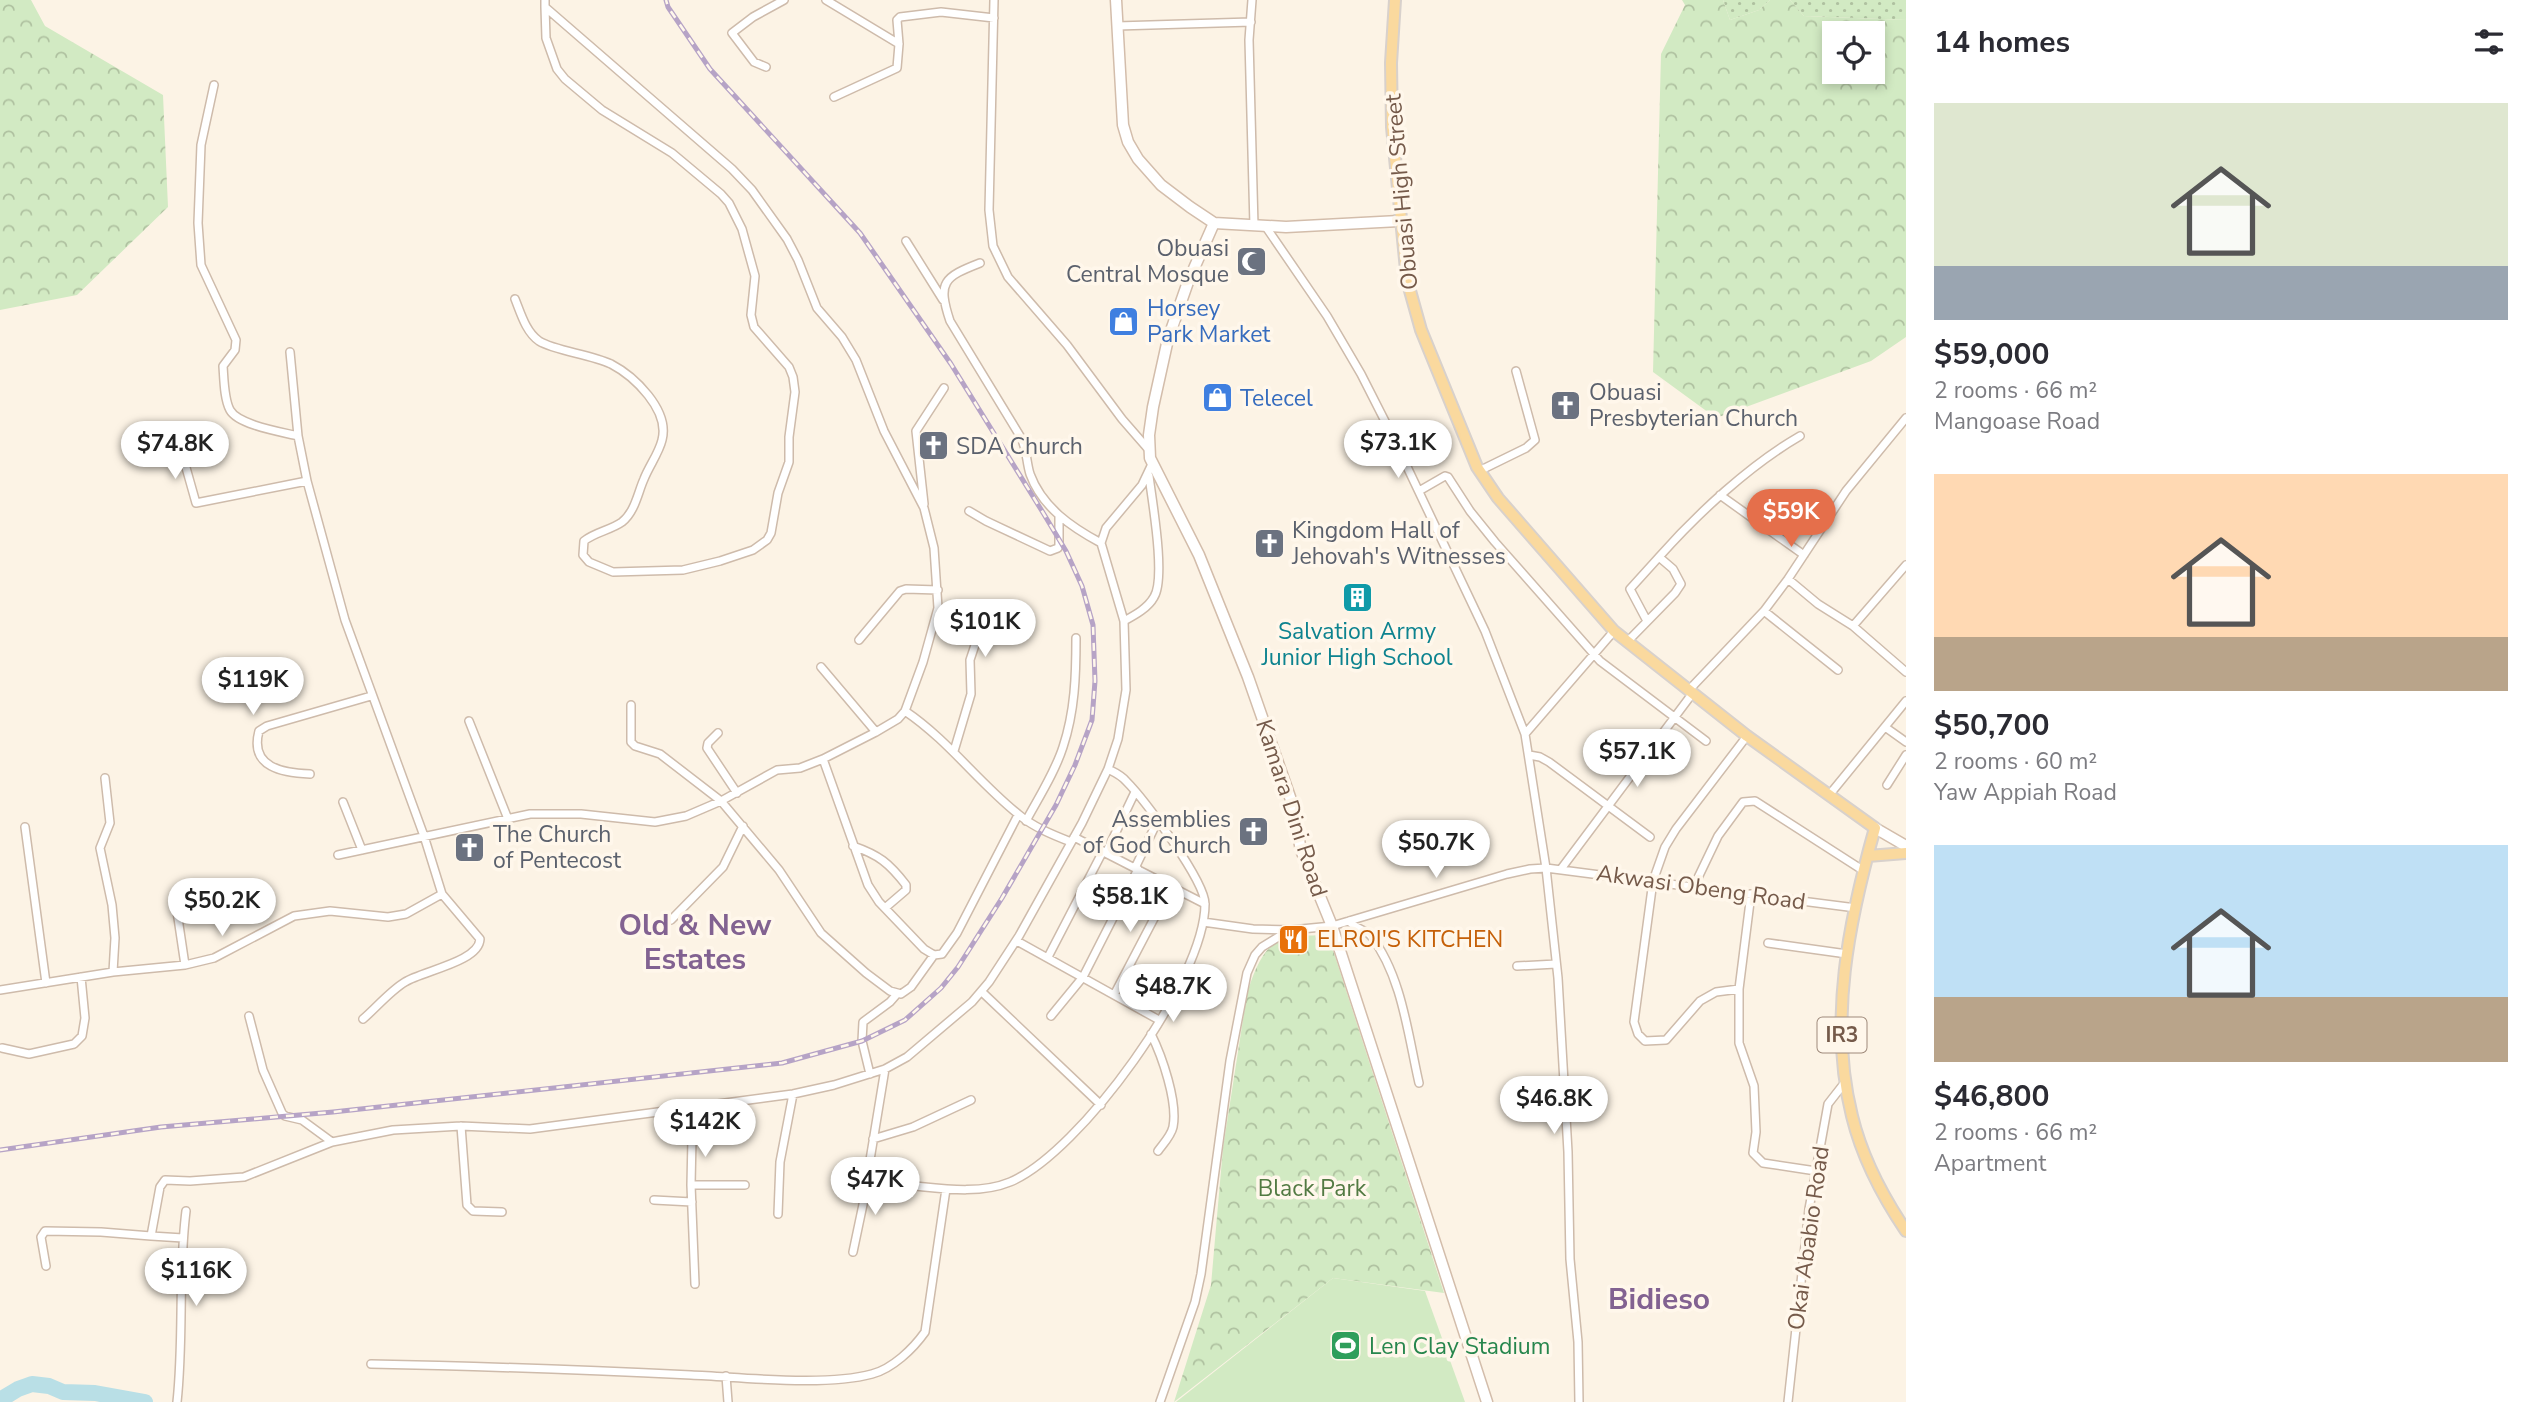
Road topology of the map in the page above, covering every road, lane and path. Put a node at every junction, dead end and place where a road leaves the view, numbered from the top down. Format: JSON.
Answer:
{"nodes":[{"id":1,"x":784,"y":0,"type":"edge"},
{"id":2,"x":827,"y":0,"type":"edge"},
{"id":3,"x":994,"y":0,"type":"edge"},
{"id":4,"x":1116,"y":0,"type":"edge"},
{"id":5,"x":1252,"y":0,"type":"edge"},
{"id":6,"x":1395,"y":0,"type":"edge"},
{"id":7,"x":545,"y":3,"type":"edge"},
{"id":8,"x":994,"y":18,"type":"junction"},
{"id":9,"x":1251,"y":22,"type":"junction"},
{"id":10,"x":1117,"y":26,"type":"junction"},
{"id":11,"x":899,"y":44,"type":"junction"},
{"id":12,"x":766,"y":67,"type":"dead end"},
{"id":13,"x":214,"y":85,"type":"dead end"},
{"id":14,"x":834,"y":97,"type":"dead end"},
{"id":15,"x":1399,"y":220,"type":"junction"},
{"id":16,"x":1214,"y":223,"type":"junction"},
{"id":17,"x":1254,"y":226,"type":"junction"},
{"id":18,"x":1266,"y":227,"type":"junction"},
{"id":19,"x":906,"y":241,"type":"dead end"},
{"id":20,"x":980,"y":262,"type":"dead end"},
{"id":21,"x":515,"y":299,"type":"dead end"},
{"id":22,"x":943,"y":300,"type":"junction"},
{"id":23,"x":290,"y":352,"type":"dead end"},
{"id":24,"x":1516,"y":371,"type":"dead end"},
{"id":25,"x":944,"y":388,"type":"dead end"},
{"id":26,"x":1906,"y":418,"type":"edge"},
{"id":27,"x":298,"y":436,"type":"junction"},
{"id":28,"x":1800,"y":436,"type":"dead end"},
{"id":29,"x":147,"y":439,"type":"dead end"},
{"id":30,"x":1149,"y":450,"type":"junction"},
{"id":31,"x":1152,"y":464,"type":"junction"},
{"id":32,"x":1479,"y":471,"type":"junction"},
{"id":33,"x":1149,"y":475,"type":"junction"},
{"id":34,"x":307,"y":481,"type":"junction"},
{"id":35,"x":1419,"y":491,"type":"junction"},
{"id":36,"x":1720,"y":495,"type":"junction"},
{"id":37,"x":924,"y":508,"type":"junction"},
{"id":38,"x":969,"y":511,"type":"dead end"},
{"id":39,"x":1059,"y":517,"type":"junction"},
{"id":40,"x":1101,"y":543,"type":"junction"},
{"id":41,"x":1804,"y":555,"type":"junction"},
{"id":42,"x":1659,"y":557,"type":"junction"},
{"id":43,"x":1906,"y":565,"type":"edge"},
{"id":44,"x":1788,"y":579,"type":"junction"},
{"id":45,"x":938,"y":590,"type":"junction"},
{"id":46,"x":938,"y":608,"type":"junction"},
{"id":47,"x":1764,"y":611,"type":"junction"},
{"id":48,"x":1124,"y":621,"type":"junction"},
{"id":49,"x":1647,"y":621,"type":"junction"},
{"id":50,"x":1853,"y":626,"type":"junction"},
{"id":51,"x":1614,"y":631,"type":"junction"},
{"id":52,"x":1076,"y":638,"type":"dead end"},
{"id":53,"x":859,"y":639,"type":"dead end"},
{"id":54,"x":1626,"y":642,"type":"junction"},
{"id":55,"x":1594,"y":655,"type":"junction"},
{"id":56,"x":821,"y":667,"type":"dead end"},
{"id":57,"x":1838,"y":670,"type":"dead end"},
{"id":58,"x":1906,"y":672,"type":"edge"},
{"id":59,"x":1690,"y":692,"type":"junction"},
{"id":60,"x":371,"y":696,"type":"junction"},
{"id":61,"x":1906,"y":701,"type":"edge"},
{"id":62,"x":631,"y":705,"type":"dead end"},
{"id":63,"x":905,"y":711,"type":"junction"},
{"id":64,"x":1674,"y":717,"type":"junction"},
{"id":65,"x":469,"y":721,"type":"dead end"},
{"id":66,"x":1885,"y":727,"type":"junction"},
{"id":67,"x":876,"y":732,"type":"junction"},
{"id":68,"x":718,"y":733,"type":"dead end"},
{"id":69,"x":1525,"y":734,"type":"junction"},
{"id":70,"x":1747,"y":736,"type":"junction"},
{"id":71,"x":1706,"y":741,"type":"dead end"},
{"id":72,"x":1906,"y":742,"type":"edge"},
{"id":73,"x":954,"y":751,"type":"junction"},
{"id":74,"x":1529,"y":755,"type":"junction"},
{"id":75,"x":1906,"y":755,"type":"edge"},
{"id":76,"x":823,"y":759,"type":"junction"},
{"id":77,"x":1108,"y":769,"type":"junction"},
{"id":78,"x":310,"y":774,"type":"dead end"},
{"id":79,"x":105,"y":778,"type":"dead end"},
{"id":80,"x":1887,"y":785,"type":"dead end"},
{"id":81,"x":737,"y":793,"type":"junction"},
{"id":82,"x":1135,"y":793,"type":"junction"},
{"id":83,"x":1830,"y":794,"type":"junction"},
{"id":84,"x":721,"y":801,"type":"junction"},
{"id":85,"x":343,"y":802,"type":"dead end"},
{"id":86,"x":1607,"y":806,"type":"junction"},
{"id":87,"x":1018,"y":815,"type":"junction"},
{"id":88,"x":508,"y":819,"type":"junction"},
{"id":89,"x":1026,"y":821,"type":"junction"},
{"id":90,"x":1157,"y":822,"type":"junction"},
{"id":91,"x":25,"y":827,"type":"dead end"},
{"id":92,"x":743,"y":827,"type":"junction"},
{"id":93,"x":1875,"y":828,"type":"junction"},
{"id":94,"x":424,"y":836,"type":"junction"},
{"id":95,"x":1650,"y":837,"type":"dead end"},
{"id":96,"x":1072,"y":840,"type":"junction"},
{"id":97,"x":853,"y":846,"type":"junction"},
{"id":98,"x":1906,"y":846,"type":"edge"},
{"id":99,"x":362,"y":850,"type":"junction"},
{"id":100,"x":1105,"y":852,"type":"junction"},
{"id":101,"x":1906,"y":853,"type":"edge"},
{"id":102,"x":338,"y":855,"type":"dead end"},
{"id":103,"x":1868,"y":856,"type":"junction"},
{"id":104,"x":1546,"y":868,"type":"junction"},
{"id":105,"x":1137,"y":869,"type":"junction"},
{"id":106,"x":1561,"y":869,"type":"junction"},
{"id":107,"x":1864,"y":872,"type":"junction"},
{"id":108,"x":1653,"y":881,"type":"junction"},
{"id":109,"x":1171,"y":886,"type":"junction"},
{"id":110,"x":1694,"y":886,"type":"junction"},
{"id":111,"x":442,"y":894,"type":"junction"},
{"id":112,"x":1751,"y":894,"type":"junction"},
{"id":113,"x":175,"y":898,"type":"dead end"},
{"id":114,"x":1205,"y":904,"type":"junction"},
{"id":115,"x":885,"y":908,"type":"junction"},
{"id":116,"x":1856,"y":908,"type":"junction"},
{"id":117,"x":671,"y":920,"type":"dead end"},
{"id":118,"x":1349,"y":921,"type":"junction"},
{"id":119,"x":1203,"y":922,"type":"junction"},
{"id":120,"x":1332,"y":926,"type":"junction"},
{"id":121,"x":1291,"y":930,"type":"junction"},
{"id":122,"x":1017,"y":941,"type":"junction"},
{"id":123,"x":1768,"y":943,"type":"dead end"},
{"id":124,"x":1847,"y":954,"type":"junction"},
{"id":125,"x":933,"y":955,"type":"junction"},
{"id":126,"x":1048,"y":957,"type":"junction"},
{"id":127,"x":1556,"y":964,"type":"junction"},
{"id":128,"x":185,"y":965,"type":"junction"},
{"id":129,"x":1517,"y":966,"type":"dead end"},
{"id":130,"x":113,"y":972,"type":"junction"},
{"id":131,"x":81,"y":977,"type":"junction"},
{"id":132,"x":1083,"y":977,"type":"junction"},
{"id":133,"x":46,"y":983,"type":"junction"},
{"id":134,"x":1739,"y":989,"type":"junction"},
{"id":135,"x":0,"y":990,"type":"edge"},
{"id":136,"x":982,"y":992,"type":"junction"},
{"id":137,"x":897,"y":993,"type":"junction"},
{"id":138,"x":1114,"y":995,"type":"junction"},
{"id":139,"x":249,"y":1016,"type":"dead end"},
{"id":140,"x":1051,"y":1016,"type":"dead end"},
{"id":141,"x":363,"y":1019,"type":"dead end"},
{"id":142,"x":1159,"y":1020,"type":"junction"},
{"id":143,"x":1151,"y":1034,"type":"junction"},
{"id":144,"x":2,"y":1048,"type":"dead end"},
{"id":145,"x":885,"y":1069,"type":"junction"},
{"id":146,"x":870,"y":1074,"type":"junction"},
{"id":147,"x":1846,"y":1081,"type":"junction"},
{"id":148,"x":1419,"y":1083,"type":"dead end"},
{"id":149,"x":793,"y":1094,"type":"junction"},
{"id":150,"x":971,"y":1100,"type":"dead end"},
{"id":151,"x":1101,"y":1105,"type":"junction"},
{"id":152,"x":686,"y":1110,"type":"junction"},
{"id":153,"x":461,"y":1126,"type":"junction"},
{"id":154,"x":873,"y":1139,"type":"junction"},
{"id":155,"x":332,"y":1142,"type":"junction"},
{"id":156,"x":1158,"y":1151,"type":"dead end"},
{"id":157,"x":1816,"y":1171,"type":"junction"},
{"id":158,"x":869,"y":1176,"type":"junction"},
{"id":159,"x":691,"y":1185,"type":"junction"},
{"id":160,"x":745,"y":1185,"type":"dead end"},
{"id":161,"x":946,"y":1189,"type":"junction"},
{"id":162,"x":654,"y":1200,"type":"dead end"},
{"id":163,"x":691,"y":1202,"type":"junction"},
{"id":164,"x":186,"y":1211,"type":"dead end"},
{"id":165,"x":502,"y":1212,"type":"dead end"},
{"id":166,"x":778,"y":1213,"type":"dead end"},
{"id":167,"x":1906,"y":1231,"type":"edge"},
{"id":168,"x":151,"y":1236,"type":"junction"},
{"id":169,"x":183,"y":1238,"type":"junction"},
{"id":170,"x":853,"y":1252,"type":"dead end"},
{"id":171,"x":46,"y":1266,"type":"dead end"},
{"id":172,"x":695,"y":1284,"type":"dead end"},
{"id":173,"x":370,"y":1364,"type":"dead end"},
{"id":174,"x":726,"y":1376,"type":"junction"},
{"id":175,"x":177,"y":1402,"type":"edge"},
{"id":176,"x":728,"y":1402,"type":"edge"},
{"id":177,"x":1160,"y":1402,"type":"edge"},
{"id":178,"x":1487,"y":1402,"type":"edge"},
{"id":179,"x":1579,"y":1402,"type":"edge"},
{"id":180,"x":1788,"y":1402,"type":"edge"}],
"edges":[{"from":1,"to":12,"type":"street"},
{"from":2,"to":11,"type":"street"},
{"from":3,"to":8,"type":"street"},
{"from":4,"to":10,"type":"street"},
{"from":5,"to":9,"type":"street"},
{"from":6,"to":15,"type":"main road","name":"Obuasi High Street"},
{"from":7,"to":21,"type":"street"},
{"from":7,"to":37,"type":"street"},
{"from":8,"to":11,"type":"street"},
{"from":8,"to":30,"type":"street"},
{"from":9,"to":10,"type":"street"},
{"from":9,"to":17,"type":"street"},
{"from":10,"to":16,"type":"street"},
{"from":11,"to":14,"type":"street"},
{"from":13,"to":27,"type":"street"},
{"from":15,"to":18,"type":"street"},
{"from":15,"to":32,"type":"main road","name":"Obuasi High Street"},
{"from":16,"to":17,"type":"street"},
{"from":16,"to":30,"type":"street","name":"Kamara Dini Road"},
{"from":17,"to":18,"type":"street"},
{"from":18,"to":35,"type":"street"},
{"from":19,"to":22,"type":"street"},
{"from":20,"to":22,"type":"street"},
{"from":22,"to":39,"type":"street"},
{"from":23,"to":27,"type":"street"},
{"from":24,"to":32,"type":"street"},
{"from":25,"to":37,"type":"street"},
{"from":26,"to":41,"type":"street"},
{"from":27,"to":34,"type":"street"},
{"from":28,"to":36,"type":"street"},
{"from":29,"to":34,"type":"street"},
{"from":30,"to":31,"type":"street","name":"Kamara Dini Road"},
{"from":31,"to":33,"type":"street"},
{"from":31,"to":120,"type":"street","name":"Kamara Dini Road"},
{"from":32,"to":51,"type":"main road","name":"Obuasi High Street"},
{"from":33,"to":40,"type":"street"},
{"from":33,"to":48,"type":"street"},
{"from":34,"to":60,"type":"street"},
{"from":35,"to":55,"type":"street"},
{"from":35,"to":69,"type":"street"},
{"from":36,"to":41,"type":"street"},
{"from":36,"to":42,"type":"street"},
{"from":37,"to":45,"type":"street"},
{"from":38,"to":39,"type":"street"},
{"from":39,"to":40,"type":"street"},
{"from":40,"to":48,"type":"street"},
{"from":41,"to":44,"type":"street"},
{"from":42,"to":49,"type":"street"},
{"from":42,"to":49,"type":"street"},
{"from":43,"to":50,"type":"street"},
{"from":44,"to":47,"type":"street"},
{"from":44,"to":50,"type":"street"},
{"from":45,"to":46,"type":"street"},
{"from":45,"to":53,"type":"street"},
{"from":46,"to":63,"type":"street"},
{"from":46,"to":73,"type":"street"},
{"from":47,"to":57,"type":"street"},
{"from":47,"to":59,"type":"street"},
{"from":48,"to":77,"type":"street"},
{"from":49,"to":54,"type":"street"},
{"from":50,"to":58,"type":"street"},
{"from":51,"to":54,"type":"main road","name":"Obuasi High Street"},
{"from":51,"to":55,"type":"street"},
{"from":52,"to":89,"type":"street"},
{"from":54,"to":59,"type":"main road","name":"Obuasi High Street"},
{"from":55,"to":64,"type":"street"},
{"from":55,"to":69,"type":"street"},
{"from":56,"to":67,"type":"street"},
{"from":59,"to":64,"type":"street"},
{"from":59,"to":70,"type":"main road","name":"Obuasi High Street"},
{"from":60,"to":78,"type":"street"},
{"from":60,"to":94,"type":"street"},
{"from":61,"to":66,"type":"street"},
{"from":62,"to":84,"type":"street"},
{"from":63,"to":67,"type":"street"},
{"from":63,"to":73,"type":"street"},
{"from":64,"to":71,"type":"street"},
{"from":64,"to":86,"type":"street"},
{"from":65,"to":88,"type":"street"},
{"from":66,"to":72,"type":"street"},
{"from":66,"to":83,"type":"street"},
{"from":67,"to":76,"type":"street"},
{"from":68,"to":81,"type":"street"},
{"from":69,"to":74,"type":"street"},
{"from":70,"to":83,"type":"main road","name":"Obuasi High Street"},
{"from":70,"to":108,"type":"street"},
{"from":73,"to":87,"type":"street"},
{"from":74,"to":86,"type":"street"},
{"from":74,"to":104,"type":"street"},
{"from":75,"to":80,"type":"street"},
{"from":76,"to":81,"type":"street"},
{"from":76,"to":97,"type":"street"},
{"from":77,"to":82,"type":"street"},
{"from":77,"to":96,"type":"street"},
{"from":79,"to":130,"type":"street"},
{"from":81,"to":84,"type":"street"},
{"from":82,"to":90,"type":"street"},
{"from":82,"to":100,"type":"street"},
{"from":83,"to":93,"type":"main road","name":"Obuasi High Street"},
{"from":84,"to":88,"type":"street"},
{"from":84,"to":92,"type":"street"},
{"from":85,"to":99,"type":"street"},
{"from":86,"to":95,"type":"street"},
{"from":86,"to":106,"type":"street"},
{"from":87,"to":89,"type":"street"},
{"from":87,"to":125,"type":"street"},
{"from":88,"to":94,"type":"street"},
{"from":89,"to":96,"type":"street"},
{"from":90,"to":105,"type":"street"},
{"from":90,"to":114,"type":"street"},
{"from":91,"to":133,"type":"street"},
{"from":92,"to":117,"type":"street"},
{"from":92,"to":137,"type":"street"},
{"from":93,"to":98,"type":"street","name":"Obuasi High Street"},
{"from":93,"to":103,"type":"main road","number":"IR3"},
{"from":94,"to":99,"type":"street"},
{"from":94,"to":111,"type":"street"},
{"from":96,"to":100,"type":"street"},
{"from":96,"to":122,"type":"street"},
{"from":97,"to":115,"type":"street"},
{"from":97,"to":115,"type":"street"},
{"from":99,"to":102,"type":"street"},
{"from":100,"to":105,"type":"street"},
{"from":100,"to":126,"type":"street"},
{"from":101,"to":103,"type":"main road"},
{"from":103,"to":107,"type":"main road","number":"IR3"},
{"from":104,"to":106,"type":"street","name":"Akwasi Obeng Road"},
{"from":104,"to":118,"type":"street","name":"Akwasi Obeng Road"},
{"from":104,"to":127,"type":"street"},
{"from":105,"to":109,"type":"street"},
{"from":105,"to":132,"type":"street"},
{"from":106,"to":108,"type":"street","name":"Akwasi Obeng Road"},
{"from":107,"to":110,"type":"street"},
{"from":107,"to":116,"type":"main road","number":"IR3"},
{"from":108,"to":110,"type":"street","name":"Akwasi Obeng Road"},
{"from":108,"to":134,"type":"street"},
{"from":109,"to":114,"type":"street"},
{"from":109,"to":138,"type":"street"},
{"from":110,"to":112,"type":"street","name":"Akwasi Obeng Road"},
{"from":111,"to":128,"type":"street"},
{"from":111,"to":141,"type":"street"},
{"from":112,"to":116,"type":"street","name":"Akwasi Obeng Road"},
{"from":112,"to":134,"type":"street"},
{"from":113,"to":128,"type":"street"},
{"from":114,"to":119,"type":"street"},
{"from":115,"to":125,"type":"street"},
{"from":116,"to":124,"type":"main road","number":"IR3"},
{"from":118,"to":120,"type":"street","name":"Akwasi Obeng Road"},
{"from":118,"to":148,"type":"street"},
{"from":119,"to":121,"type":"street","name":"Akwasi Obeng Road"},
{"from":119,"to":142,"type":"street"},
{"from":120,"to":121,"type":"street","name":"Akwasi Obeng Road"},
{"from":120,"to":178,"type":"street","name":"Kamara Dini Road"},
{"from":121,"to":177,"type":"street"},
{"from":122,"to":126,"type":"street"},
{"from":122,"to":136,"type":"street"},
{"from":123,"to":124,"type":"street"},
{"from":124,"to":147,"type":"main road","number":"IR3"},
{"from":125,"to":137,"type":"street"},
{"from":126,"to":132,"type":"street"},
{"from":127,"to":129,"type":"street"},
{"from":127,"to":179,"type":"street"},
{"from":128,"to":130,"type":"street"},
{"from":130,"to":131,"type":"street"},
{"from":131,"to":133,"type":"street"},
{"from":131,"to":144,"type":"street"},
{"from":132,"to":138,"type":"street"},
{"from":132,"to":140,"type":"street"},
{"from":133,"to":135,"type":"street"},
{"from":134,"to":157,"type":"street"},
{"from":136,"to":145,"type":"street"},
{"from":136,"to":151,"type":"street"},
{"from":137,"to":146,"type":"street"},
{"from":138,"to":142,"type":"street"},
{"from":139,"to":155,"type":"street"},
{"from":142,"to":143,"type":"street"},
{"from":143,"to":151,"type":"street"},
{"from":143,"to":156,"type":"street"},
{"from":145,"to":146,"type":"street"},
{"from":145,"to":154,"type":"street"},
{"from":146,"to":149,"type":"street"},
{"from":147,"to":157,"type":"street","name":"Okai Ababio Road"},
{"from":147,"to":167,"type":"main road","number":"IR3"},
{"from":149,"to":152,"type":"street"},
{"from":149,"to":166,"type":"street"},
{"from":150,"to":154,"type":"street"},
{"from":151,"to":161,"type":"street"},
{"from":152,"to":153,"type":"street"},
{"from":152,"to":159,"type":"street"},
{"from":153,"to":155,"type":"street"},
{"from":153,"to":165,"type":"street"},
{"from":154,"to":158,"type":"street"},
{"from":155,"to":168,"type":"street"},
{"from":157,"to":180,"type":"street","name":"Okai Ababio Road"},
{"from":158,"to":161,"type":"street"},
{"from":158,"to":170,"type":"street"},
{"from":159,"to":160,"type":"street"},
{"from":159,"to":163,"type":"street"},
{"from":161,"to":174,"type":"street"},
{"from":162,"to":163,"type":"street"},
{"from":163,"to":172,"type":"street"},
{"from":164,"to":169,"type":"street"},
{"from":168,"to":169,"type":"street"},
{"from":168,"to":171,"type":"street"},
{"from":169,"to":175,"type":"street"},
{"from":173,"to":174,"type":"street"},
{"from":174,"to":176,"type":"street"}]}
